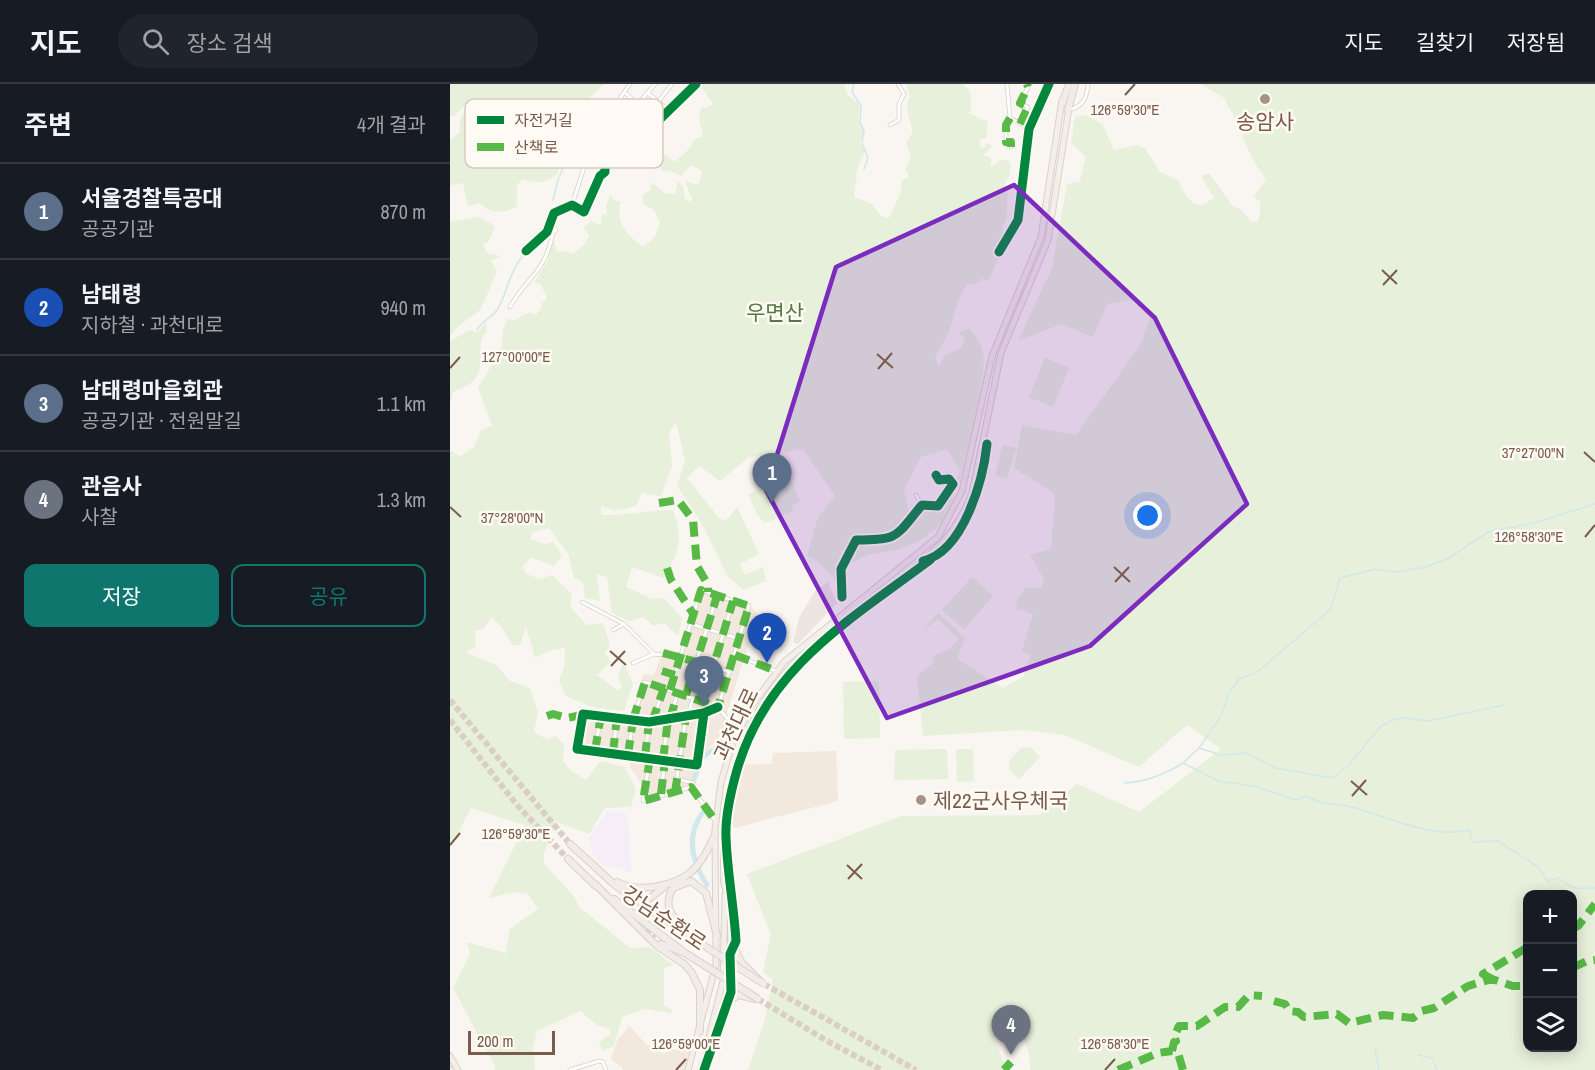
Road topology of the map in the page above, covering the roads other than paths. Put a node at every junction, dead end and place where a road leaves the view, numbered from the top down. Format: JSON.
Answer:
{"nodes":[{"id":1,"x":630,"y":84,"type":"edge"},
{"id":2,"x":656,"y":84,"type":"edge"},
{"id":3,"x":672,"y":84,"type":"edge"},
{"id":4,"x":696,"y":84,"type":"edge"},
{"id":5,"x":898,"y":84,"type":"edge"},
{"id":6,"x":1007,"y":84,"type":"edge"},
{"id":7,"x":1027,"y":84,"type":"edge"},
{"id":8,"x":1049,"y":84,"type":"edge"},
{"id":9,"x":1068,"y":84,"type":"edge"},
{"id":10,"x":1076,"y":84,"type":"edge"},
{"id":11,"x":1088,"y":84,"type":"edge"},
{"id":12,"x":624,"y":92,"type":"junction"},
{"id":13,"x":648,"y":93,"type":"junction"},
{"id":14,"x":619,"y":99,"type":"edge"},
{"id":15,"x":632,"y":99,"type":"edge"},
{"id":16,"x":643,"y":99,"type":"edge"},
{"id":17,"x":655,"y":99,"type":"edge"},
{"id":18,"x":660,"y":99,"type":"edge"},
{"id":19,"x":1062,"y":104,"type":"joint"},
{"id":20,"x":663,"y":106,"type":"edge"},
{"id":21,"x":1068,"y":110,"type":"junction"},
{"id":22,"x":669,"y":111,"type":"junction"},
{"id":23,"x":663,"y":116,"type":"edge"},
{"id":24,"x":1010,"y":118,"type":"junction"},
{"id":25,"x":1020,"y":124,"type":"junction"},
{"id":26,"x":890,"y":125,"type":"dead end"},
{"id":27,"x":1029,"y":129,"type":"junction"},
{"id":28,"x":1011,"y":147,"type":"dead end"},
{"id":29,"x":584,"y":168,"type":"edge"},
{"id":30,"x":605,"y":168,"type":"edge"},
{"id":31,"x":572,"y":206,"type":"junction"},
{"id":32,"x":550,"y":225,"type":"junction"},
{"id":33,"x":526,"y":251,"type":"dead end"},
{"id":34,"x":999,"y":252,"type":"dead end"},
{"id":35,"x":510,"y":308,"type":"dead end"},
{"id":36,"x":936,"y":475,"type":"dead end"},
{"id":37,"x":916,"y":495,"type":"dead end"},
{"id":38,"x":922,"y":505,"type":"junction"},
{"id":39,"x":838,"y":569,"type":"dead end"},
{"id":40,"x":841,"y":573,"type":"junction"},
{"id":41,"x":717,"y":596,"type":"junction"},
{"id":42,"x":842,"y":597,"type":"dead end"},
{"id":43,"x":733,"y":601,"type":"junction"},
{"id":44,"x":582,"y":603,"type":"dead end"},
{"id":45,"x":845,"y":610,"type":"junction"},
{"id":46,"x":850,"y":616,"type":"junction"},
{"id":47,"x":624,"y":624,"type":"junction"},
{"id":48,"x":691,"y":624,"type":"junction"},
{"id":49,"x":706,"y":628,"type":"junction"},
{"id":50,"x":613,"y":630,"type":"dead end"},
{"id":51,"x":723,"y":634,"type":"junction"},
{"id":52,"x":740,"y":639,"type":"junction"},
{"id":53,"x":654,"y":654,"type":"junction"},
{"id":54,"x":735,"y":655,"type":"junction"},
{"id":55,"x":681,"y":657,"type":"junction"},
{"id":56,"x":697,"y":662,"type":"junction"},
{"id":57,"x":633,"y":663,"type":"dead end"},
{"id":58,"x":713,"y":667,"type":"junction"},
{"id":59,"x":662,"y":671,"type":"dead end"},
{"id":60,"x":776,"y":671,"type":"junction"},
{"id":61,"x":730,"y":672,"type":"junction"},
{"id":62,"x":675,"y":675,"type":"junction"},
{"id":63,"x":664,"y":688,"type":"junction"},
{"id":64,"x":670,"y":690,"type":"junction"},
{"id":65,"x":678,"y":692,"type":"junction"},
{"id":66,"x":686,"y":695,"type":"junction"},
{"id":67,"x":693,"y":697,"type":"junction"},
{"id":68,"x":703,"y":700,"type":"junction"},
{"id":69,"x":718,"y":707,"type":"junction"},
{"id":70,"x":704,"y":713,"type":"junction"},
{"id":71,"x":601,"y":715,"type":"junction"},
{"id":72,"x":687,"y":716,"type":"junction"},
{"id":73,"x":617,"y":717,"type":"junction"},
{"id":74,"x":669,"y":719,"type":"junction"},
{"id":75,"x":633,"y":720,"type":"junction"},
{"id":76,"x":651,"y":722,"type":"junction"},
{"id":77,"x":738,"y":732,"type":"junction"},
{"id":78,"x":745,"y":737,"type":"junction"},
{"id":79,"x":595,"y":751,"type":"junction"},
{"id":80,"x":613,"y":753,"type":"junction"},
{"id":81,"x":628,"y":755,"type":"junction"},
{"id":82,"x":647,"y":758,"type":"junction"},
{"id":83,"x":664,"y":760,"type":"junction"},
{"id":84,"x":680,"y":761,"type":"junction"},
{"id":85,"x":677,"y":779,"type":"junction"},
{"id":86,"x":693,"y":783,"type":"dead end"},
{"id":87,"x":675,"y":793,"type":"junction"},
{"id":88,"x":661,"y":794,"type":"junction"},
{"id":89,"x":715,"y":829,"type":"junction"},
{"id":90,"x":723,"y":831,"type":"junction"},
{"id":91,"x":570,"y":844,"type":"tunnel mouth"},
{"id":92,"x":568,"y":858,"type":"tunnel mouth"},
{"id":93,"x":601,"y":872,"type":"junction"},
{"id":94,"x":686,"y":875,"type":"junction"},
{"id":95,"x":724,"y":881,"type":"junction"},
{"id":96,"x":595,"y":884,"type":"junction"},
{"id":97,"x":645,"y":902,"type":"dead end"},
{"id":98,"x":717,"y":936,"type":"junction"},
{"id":99,"x":654,"y":938,"type":"tunnel mouth"},
{"id":100,"x":692,"y":938,"type":"junction"},
{"id":101,"x":685,"y":953,"type":"junction"},
{"id":102,"x":700,"y":1031,"type":"junction"},
{"id":103,"x":450,"y":1056,"type":"edge"},
{"id":104,"x":458,"y":1070,"type":"edge"},
{"id":105,"x":570,"y":1070,"type":"edge"},
{"id":106,"x":606,"y":1070,"type":"edge"},
{"id":107,"x":687,"y":1070,"type":"edge"},
{"id":108,"x":700,"y":1070,"type":"edge"}],
"edges":[{"from":1,"to":12,"type":"street"},
{"from":2,"to":13,"type":"street"},
{"from":3,"to":18,"type":"street"},
{"from":4,"to":22,"type":"street"},
{"from":5,"to":26,"type":"street"},
{"from":6,"to":24,"type":"street"},
{"from":7,"to":25,"type":"street"},
{"from":8,"to":27,"type":"street"},
{"from":9,"to":19,"type":"highway"},
{"from":10,"to":21,"type":"highway"},
{"from":11,"to":21,"type":"street"},
{"from":12,"to":14,"type":"street"},
{"from":12,"to":15,"type":"street"},
{"from":13,"to":16,"type":"street"},
{"from":13,"to":17,"type":"street"},
{"from":19,"to":45,"type":"main road","name":"과천대로"},
{"from":20,"to":22,"type":"street"},
{"from":21,"to":46,"type":"main road","name":"과천대로"},
{"from":22,"to":23,"type":"street"},
{"from":24,"to":25,"type":"street"},
{"from":24,"to":28,"type":"street"},
{"from":25,"to":27,"type":"street"},
{"from":27,"to":34,"type":"street"},
{"from":29,"to":31,"type":"street"},
{"from":30,"to":31,"type":"street"},
{"from":31,"to":32,"type":"street"},
{"from":32,"to":33,"type":"street"},
{"from":32,"to":35,"type":"street"},
{"from":36,"to":38,"type":"street"},
{"from":37,"to":38,"type":"street"},
{"from":38,"to":40,"type":"street"},
{"from":39,"to":40,"type":"street"},
{"from":40,"to":42,"type":"street"},
{"from":41,"to":43,"type":"street"},
{"from":41,"to":48,"type":"street"},
{"from":41,"to":49,"type":"street"},
{"from":43,"to":51,"type":"street"},
{"from":43,"to":52,"type":"street"},
{"from":44,"to":47,"type":"street"},
{"from":45,"to":46,"type":"main road"},
{"from":45,"to":60,"type":"main road","name":"과천대로"},
{"from":46,"to":78,"type":"main road","name":"과천대로"},
{"from":47,"to":50,"type":"street"},
{"from":47,"to":53,"type":"street"},
{"from":48,"to":49,"type":"street"},
{"from":48,"to":55,"type":"street"},
{"from":49,"to":51,"type":"street"},
{"from":49,"to":56,"type":"street"},
{"from":51,"to":52,"type":"street"},
{"from":51,"to":58,"type":"street"},
{"from":52,"to":54,"type":"street"},
{"from":53,"to":55,"type":"street"},
{"from":53,"to":57,"type":"street"},
{"from":54,"to":60,"type":"street","name":"과천대로"},
{"from":54,"to":61,"type":"street"},
{"from":55,"to":56,"type":"street"},
{"from":55,"to":62,"type":"street"},
{"from":56,"to":58,"type":"street"},
{"from":56,"to":66,"type":"street"},
{"from":58,"to":61,"type":"street"},
{"from":58,"to":68,"type":"street"},
{"from":59,"to":62,"type":"street"},
{"from":60,"to":77,"type":"main road","name":"과천대로"},
{"from":61,"to":69,"type":"street"},
{"from":62,"to":64,"type":"street"},
{"from":63,"to":64,"type":"street"},
{"from":63,"to":75,"type":"street"},
{"from":63,"to":76,"type":"street"},
{"from":64,"to":65,"type":"street"},
{"from":65,"to":66,"type":"street"},
{"from":65,"to":74,"type":"street"},
{"from":66,"to":67,"type":"street"},
{"from":67,"to":68,"type":"street"},
{"from":67,"to":72,"type":"street"},
{"from":68,"to":69,"type":"street"},
{"from":69,"to":70,"type":"street"},
{"from":69,"to":77,"type":"street"},
{"from":70,"to":72,"type":"street"},
{"from":70,"to":84,"type":"street"},
{"from":71,"to":73,"type":"street"},
{"from":71,"to":79,"type":"street"},
{"from":71,"to":79,"type":"street"},
{"from":72,"to":74,"type":"street"},
{"from":72,"to":84,"type":"street"},
{"from":73,"to":75,"type":"street"},
{"from":73,"to":80,"type":"street"},
{"from":74,"to":76,"type":"street"},
{"from":74,"to":83,"type":"street"},
{"from":75,"to":76,"type":"street"},
{"from":75,"to":81,"type":"street"},
{"from":76,"to":82,"type":"street"},
{"from":77,"to":78,"type":"main road"},
{"from":77,"to":89,"type":"main road","name":"과천대로"},
{"from":78,"to":90,"type":"main road","name":"과천대로"},
{"from":79,"to":80,"type":"street"},
{"from":80,"to":81,"type":"street"},
{"from":81,"to":82,"type":"street"},
{"from":82,"to":83,"type":"street"},
{"from":82,"to":88,"type":"street"},
{"from":83,"to":84,"type":"street"},
{"from":83,"to":88,"type":"street"},
{"from":84,"to":85,"type":"street"},
{"from":85,"to":86,"type":"street"},
{"from":85,"to":87,"type":"street"},
{"from":87,"to":88,"type":"street"},
{"from":87,"to":89,"type":"street"},
{"from":89,"to":90,"type":"main road"},
{"from":89,"to":94,"type":"highway"},
{"from":89,"to":98,"type":"main road","name":"과천대로"},
{"from":90,"to":95,"type":"main road","name":"과천대로"},
{"from":91,"to":93,"type":"highway","name":"강남순환로"},
{"from":92,"to":96,"type":"highway","name":"강남순환로"},
{"from":93,"to":94,"type":"highway"},
{"from":93,"to":100,"type":"highway","name":"강남순환로"},
{"from":94,"to":97,"type":"highway"},
{"from":95,"to":100,"type":"highway","name":"강남순환로","bridge":true},
{"from":95,"to":108,"type":"main road","name":"과천대로"},
{"from":96,"to":101,"type":"highway","name":"강남순환로"},
{"from":96,"to":102,"type":"highway"},
{"from":98,"to":100,"type":"highway"},
{"from":98,"to":102,"type":"main road","name":"과천대로"},
{"from":99,"to":101,"type":"highway"},
{"from":101,"to":108,"type":"highway","name":"강남순환로","bridge":true},
{"from":102,"to":107,"type":"main road","name":"과천대로"},
{"from":103,"to":104,"type":"main road"},
{"from":105,"to":106,"type":"street"}]}
